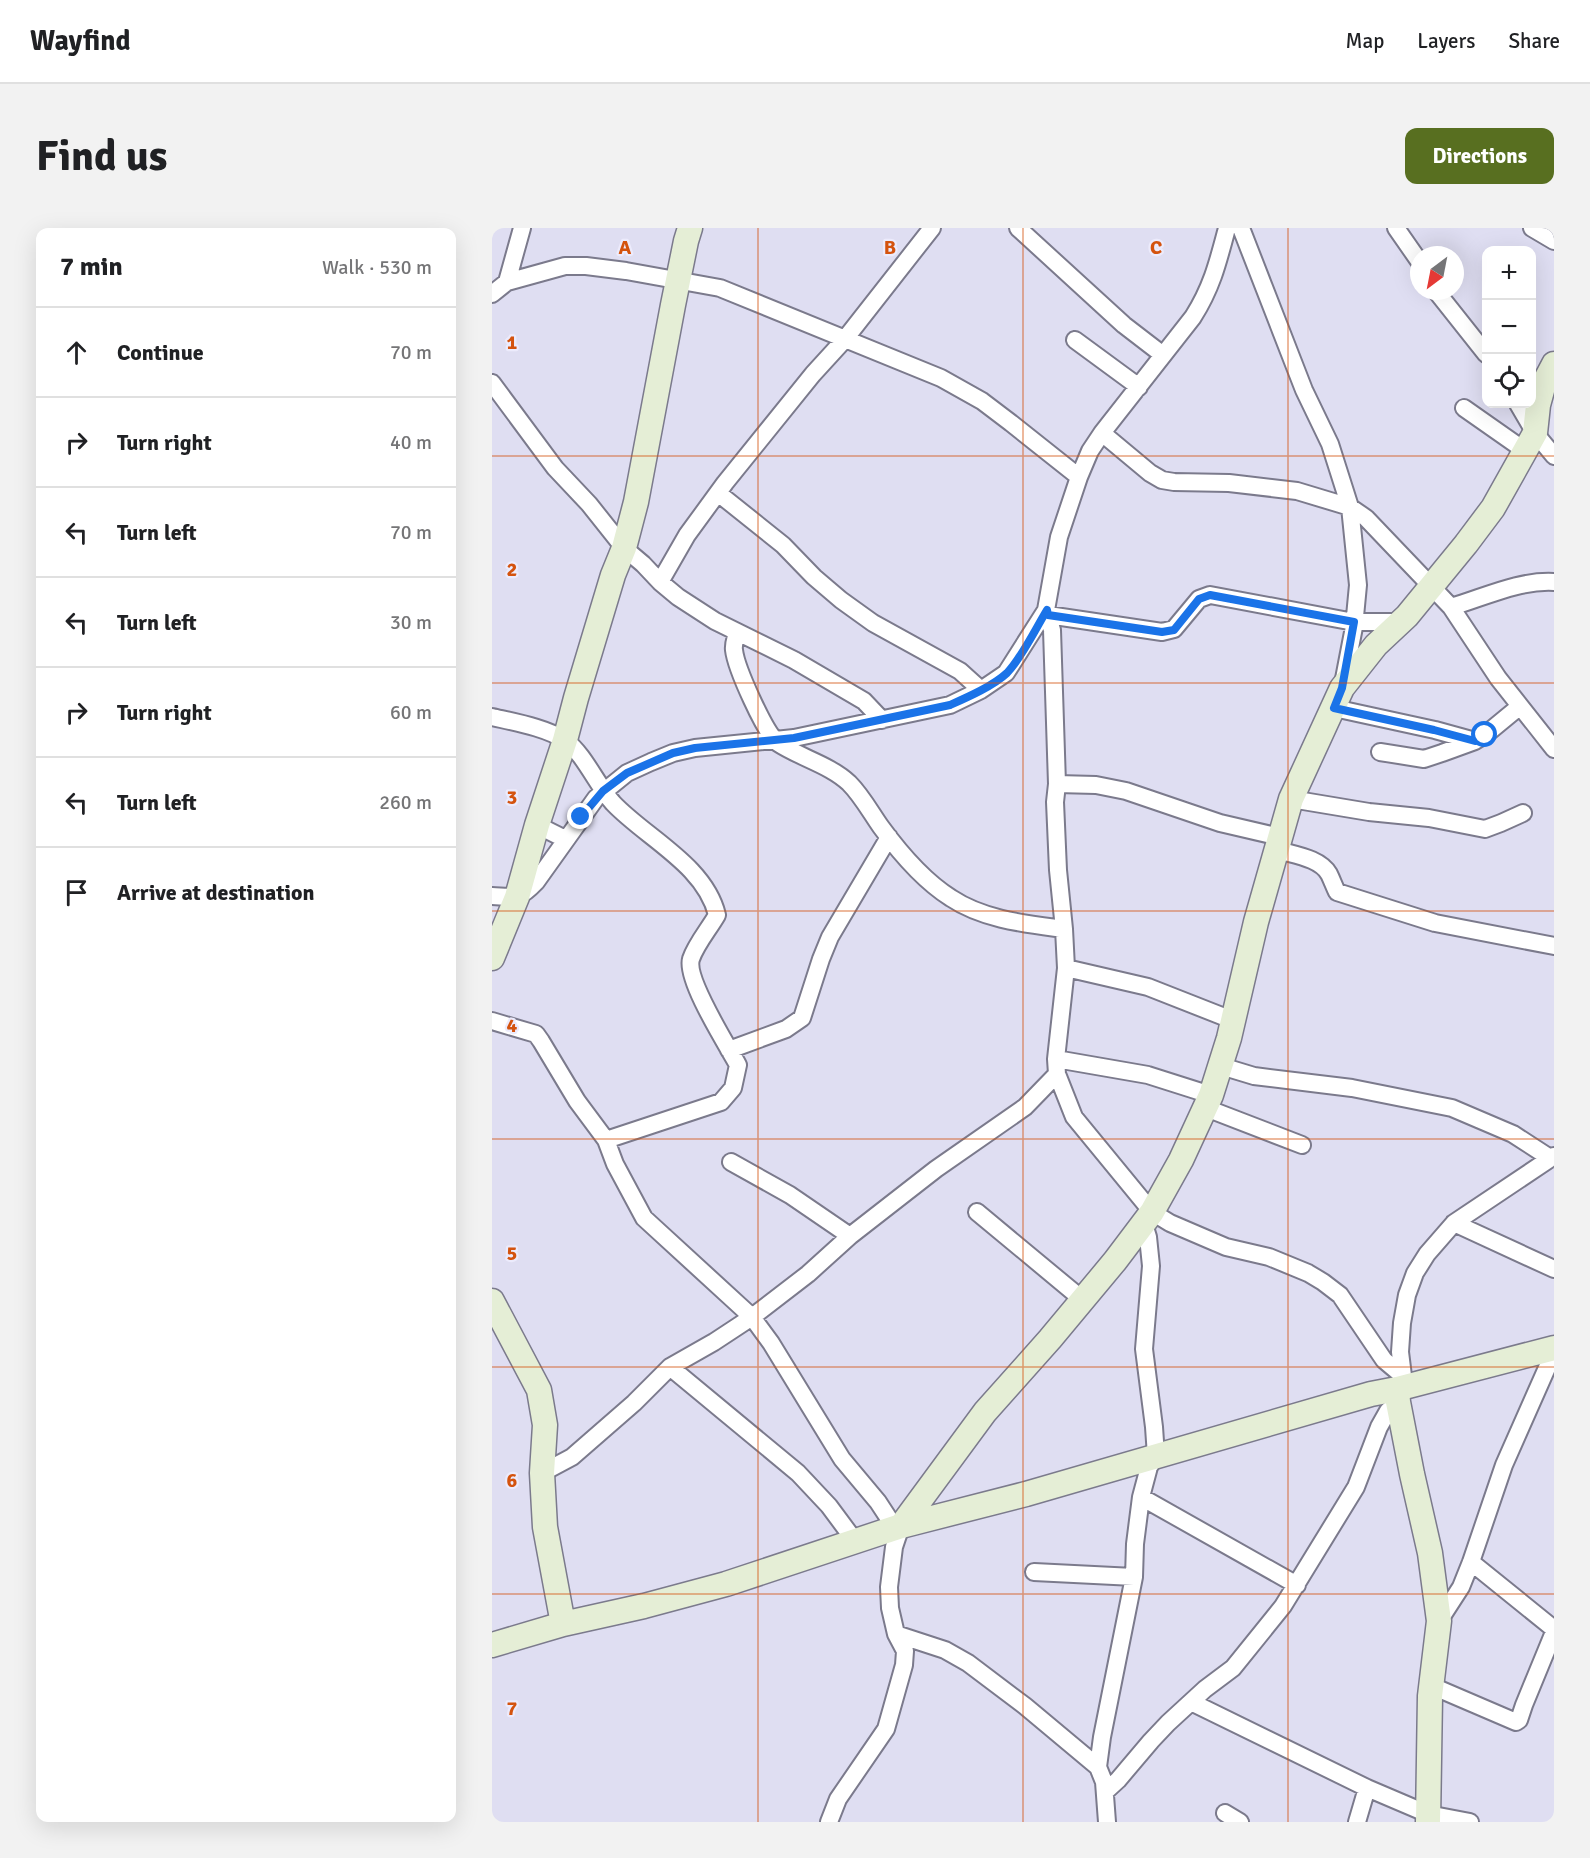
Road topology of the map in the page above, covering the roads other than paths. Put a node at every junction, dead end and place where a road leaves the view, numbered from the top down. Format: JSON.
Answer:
{"nodes":[{"id":1,"x":522,"y":228,"type":"edge"},
{"id":2,"x":690,"y":228,"type":"edge"},
{"id":3,"x":932,"y":228,"type":"edge"},
{"id":4,"x":1018,"y":228,"type":"edge"},
{"id":5,"x":1227,"y":228,"type":"edge"},
{"id":6,"x":1241,"y":228,"type":"edge"},
{"id":7,"x":1396,"y":228,"type":"edge"},
{"id":8,"x":1532,"y":228,"type":"edge"},
{"id":9,"x":1554,"y":240,"type":"edge"},
{"id":10,"x":1410,"y":248,"type":"edge"},
{"id":11,"x":678,"y":279,"type":"junction"},
{"id":12,"x":507,"y":282,"type":"junction"},
{"id":13,"x":492,"y":294,"type":"edge"},
{"id":14,"x":1443,"y":300,"type":"edge"},
{"id":15,"x":845,"y":339,"type":"junction"},
{"id":16,"x":1075,"y":340,"type":"dead end"},
{"id":17,"x":1482,"y":349,"type":"edge"},
{"id":18,"x":1163,"y":355,"type":"junction"},
{"id":19,"x":1554,"y":364,"type":"edge"},
{"id":20,"x":492,"y":383,"type":"edge"},
{"id":21,"x":1139,"y":387,"type":"junction"},
{"id":22,"x":1464,"y":408,"type":"dead end"},
{"id":23,"x":1519,"y":408,"type":"edge"},
{"id":24,"x":1102,"y":432,"type":"junction"},
{"id":25,"x":1530,"y":442,"type":"junction"},
{"id":26,"x":1554,"y":456,"type":"edge"},
{"id":27,"x":1079,"y":477,"type":"junction"},
{"id":28,"x":718,"y":493,"type":"junction"},
{"id":29,"x":1350,"y":507,"type":"junction"},
{"id":30,"x":624,"y":548,"type":"junction"},
{"id":31,"x":660,"y":582,"type":"junction"},
{"id":32,"x":1554,"y":582,"type":"edge"},
{"id":33,"x":1431,"y":584,"type":"junction"},
{"id":34,"x":1451,"y":607,"type":"junction"},
{"id":35,"x":1047,"y":612,"type":"junction"},
{"id":36,"x":1354,"y":622,"type":"junction"},
{"id":37,"x":1400,"y":622,"type":"junction"},
{"id":38,"x":737,"y":632,"type":"junction"},
{"id":39,"x":981,"y":690,"type":"junction"},
{"id":40,"x":1338,"y":698,"type":"junction"},
{"id":41,"x":1520,"y":707,"type":"junction"},
{"id":42,"x":492,"y":717,"type":"edge"},
{"id":43,"x":882,"y":720,"type":"junction"},
{"id":44,"x":565,"y":740,"type":"junction"},
{"id":45,"x":776,"y":741,"type":"junction"},
{"id":46,"x":1475,"y":741,"type":"junction"},
{"id":47,"x":1554,"y":749,"type":"edge"},
{"id":48,"x":1380,"y":752,"type":"dead end"},
{"id":49,"x":1057,"y":784,"type":"junction"},
{"id":50,"x":603,"y":791,"type":"junction"},
{"id":51,"x":1291,"y":799,"type":"junction"},
{"id":52,"x":1523,"y":813,"type":"dead end"},
{"id":53,"x":537,"y":825,"type":"junction"},
{"id":54,"x":889,"y":837,"type":"junction"},
{"id":55,"x":566,"y":839,"type":"junction"},
{"id":56,"x":1279,"y":843,"type":"junction"},
{"id":57,"x":492,"y":896,"type":"edge"},
{"id":58,"x":517,"y":897,"type":"junction"},
{"id":59,"x":1064,"y":929,"type":"junction"},
{"id":60,"x":1554,"y":946,"type":"edge"},
{"id":61,"x":492,"y":958,"type":"edge"},
{"id":62,"x":1066,"y":968,"type":"junction"},
{"id":63,"x":1232,"y":1020,"type":"junction"},
{"id":64,"x":492,"y":1021,"type":"edge"},
{"id":65,"x":729,"y":1050,"type":"junction"},
{"id":66,"x":1056,"y":1066,"type":"junction"},
{"id":67,"x":1221,"y":1066,"type":"junction"},
{"id":68,"x":1208,"y":1102,"type":"junction"},
{"id":69,"x":606,"y":1140,"type":"junction"},
{"id":70,"x":1302,"y":1145,"type":"dead end"},
{"id":71,"x":1552,"y":1157,"type":"edge"},
{"id":72,"x":731,"y":1162,"type":"dead end"},
{"id":73,"x":977,"y":1212,"type":"dead end"},
{"id":74,"x":1148,"y":1218,"type":"junction"},
{"id":75,"x":1454,"y":1223,"type":"junction"},
{"id":76,"x":850,"y":1236,"type":"junction"},
{"id":77,"x":1554,"y":1269,"type":"edge"},
{"id":78,"x":1083,"y":1300,"type":"junction"},
{"id":79,"x":492,"y":1301,"type":"edge"},
{"id":80,"x":752,"y":1317,"type":"junction"},
{"id":81,"x":1554,"y":1350,"type":"edge"},
{"id":82,"x":670,"y":1367,"type":"junction"},
{"id":83,"x":1399,"y":1389,"type":"junction"},
{"id":84,"x":1156,"y":1455,"type":"junction"},
{"id":85,"x":542,"y":1473,"type":"junction"},
{"id":86,"x":1141,"y":1497,"type":"junction"},
{"id":87,"x":898,"y":1527,"type":"junction"},
{"id":88,"x":855,"y":1541,"type":"junction"},
{"id":89,"x":1471,"y":1562,"type":"junction"},
{"id":90,"x":1034,"y":1572,"type":"dead end"},
{"id":91,"x":1134,"y":1577,"type":"junction"},
{"id":92,"x":1297,"y":1586,"type":"junction"},
{"id":93,"x":1439,"y":1621,"type":"junction"},
{"id":94,"x":563,"y":1624,"type":"junction"},
{"id":95,"x":1554,"y":1630,"type":"edge"},
{"id":96,"x":896,"y":1634,"type":"junction"},
{"id":97,"x":492,"y":1645,"type":"edge"},
{"id":98,"x":1432,"y":1686,"type":"junction"},
{"id":99,"x":1191,"y":1702,"type":"junction"},
{"id":100,"x":1098,"y":1767,"type":"junction"},
{"id":101,"x":1367,"y":1788,"type":"junction"},
{"id":102,"x":1106,"y":1791,"type":"junction"},
{"id":103,"x":1428,"y":1818,"type":"edge"},
{"id":104,"x":829,"y":1822,"type":"edge"},
{"id":105,"x":1107,"y":1822,"type":"edge"},
{"id":106,"x":1357,"y":1822,"type":"edge"},
{"id":107,"x":1470,"y":1822,"type":"edge"}],
"edges":[{"from":1,"to":12,"type":"street"},
{"from":2,"to":11,"type":"street"},
{"from":3,"to":15,"type":"street"},
{"from":4,"to":18,"type":"street"},
{"from":5,"to":18,"type":"street"},
{"from":6,"to":29,"type":"street"},
{"from":7,"to":10,"type":"street"},
{"from":8,"to":9,"type":"street"},
{"from":11,"to":12,"type":"street"},
{"from":11,"to":15,"type":"street"},
{"from":11,"to":30,"type":"street"},
{"from":12,"to":13,"type":"street"},
{"from":14,"to":17,"type":"street"},
{"from":15,"to":27,"type":"street"},
{"from":15,"to":28,"type":"street"},
{"from":16,"to":21,"type":"street"},
{"from":18,"to":21,"type":"street"},
{"from":19,"to":25,"type":"street"},
{"from":20,"to":30,"type":"street"},
{"from":21,"to":24,"type":"street"},
{"from":22,"to":25,"type":"street"},
{"from":23,"to":25,"type":"street"},
{"from":24,"to":27,"type":"street"},
{"from":24,"to":29,"type":"street"},
{"from":25,"to":26,"type":"street"},
{"from":25,"to":33,"type":"street"},
{"from":27,"to":35,"type":"street"},
{"from":28,"to":31,"type":"street"},
{"from":28,"to":39,"type":"street"},
{"from":29,"to":33,"type":"street"},
{"from":29,"to":36,"type":"street"},
{"from":30,"to":31,"type":"street"},
{"from":30,"to":44,"type":"street"},
{"from":31,"to":38,"type":"street"},
{"from":32,"to":34,"type":"street"},
{"from":33,"to":34,"type":"street"},
{"from":33,"to":37,"type":"street"},
{"from":34,"to":41,"type":"street"},
{"from":35,"to":36,"type":"street"},
{"from":35,"to":39,"type":"street"},
{"from":35,"to":49,"type":"street"},
{"from":36,"to":37,"type":"street"},
{"from":36,"to":40,"type":"street"},
{"from":37,"to":40,"type":"street"},
{"from":38,"to":43,"type":"street"},
{"from":38,"to":45,"type":"street"},
{"from":39,"to":43,"type":"street"},
{"from":40,"to":46,"type":"street"},
{"from":40,"to":51,"type":"street"},
{"from":41,"to":46,"type":"street"},
{"from":41,"to":47,"type":"street"},
{"from":42,"to":44,"type":"street"},
{"from":43,"to":45,"type":"street"},
{"from":44,"to":50,"type":"street"},
{"from":44,"to":53,"type":"street"},
{"from":45,"to":50,"type":"street"},
{"from":45,"to":54,"type":"street"},
{"from":46,"to":48,"type":"street"},
{"from":49,"to":56,"type":"street"},
{"from":49,"to":59,"type":"street"},
{"from":50,"to":55,"type":"street"},
{"from":50,"to":65,"type":"street"},
{"from":51,"to":52,"type":"street"},
{"from":51,"to":56,"type":"street"},
{"from":53,"to":55,"type":"street"},
{"from":53,"to":58,"type":"street"},
{"from":54,"to":59,"type":"street"},
{"from":54,"to":65,"type":"street"},
{"from":55,"to":58,"type":"street"},
{"from":56,"to":60,"type":"street"},
{"from":56,"to":63,"type":"street"},
{"from":57,"to":58,"type":"street"},
{"from":58,"to":61,"type":"street"},
{"from":59,"to":62,"type":"street"},
{"from":62,"to":63,"type":"street"},
{"from":62,"to":66,"type":"street"},
{"from":63,"to":67,"type":"street"},
{"from":64,"to":69,"type":"street"},
{"from":65,"to":69,"type":"street"},
{"from":66,"to":68,"type":"street"},
{"from":66,"to":74,"type":"street"},
{"from":66,"to":76,"type":"street"},
{"from":67,"to":68,"type":"street"},
{"from":67,"to":71,"type":"street"},
{"from":68,"to":70,"type":"street"},
{"from":68,"to":74,"type":"street"},
{"from":69,"to":80,"type":"street"},
{"from":71,"to":75,"type":"street"},
{"from":72,"to":76,"type":"street"},
{"from":73,"to":78,"type":"street"},
{"from":74,"to":78,"type":"street"},
{"from":74,"to":83,"type":"street"},
{"from":74,"to":84,"type":"street"},
{"from":75,"to":77,"type":"street"},
{"from":75,"to":83,"type":"street"},
{"from":76,"to":80,"type":"street"},
{"from":78,"to":87,"type":"street"},
{"from":79,"to":85,"type":"street"},
{"from":80,"to":82,"type":"street"},
{"from":80,"to":87,"type":"street"},
{"from":81,"to":83,"type":"street"},
{"from":81,"to":89,"type":"street"},
{"from":82,"to":85,"type":"street"},
{"from":82,"to":88,"type":"street"},
{"from":83,"to":84,"type":"street"},
{"from":83,"to":92,"type":"street"},
{"from":83,"to":93,"type":"street"},
{"from":84,"to":86,"type":"street"},
{"from":84,"to":87,"type":"street"},
{"from":85,"to":94,"type":"street"},
{"from":86,"to":91,"type":"street"},
{"from":86,"to":92,"type":"street"},
{"from":87,"to":88,"type":"street"},
{"from":87,"to":96,"type":"street"},
{"from":88,"to":94,"type":"street"},
{"from":89,"to":93,"type":"street"},
{"from":89,"to":95,"type":"street"},
{"from":90,"to":91,"type":"street"},
{"from":91,"to":100,"type":"street"},
{"from":92,"to":99,"type":"street"},
{"from":93,"to":98,"type":"street"},
{"from":94,"to":97,"type":"street"},
{"from":95,"to":98,"type":"street"},
{"from":96,"to":100,"type":"street"},
{"from":96,"to":104,"type":"street"},
{"from":98,"to":103,"type":"street"},
{"from":99,"to":101,"type":"street"},
{"from":99,"to":102,"type":"street"},
{"from":100,"to":102,"type":"street"},
{"from":101,"to":103,"type":"street"},
{"from":101,"to":106,"type":"street"},
{"from":102,"to":105,"type":"street"},
{"from":103,"to":107,"type":"street"}]}
